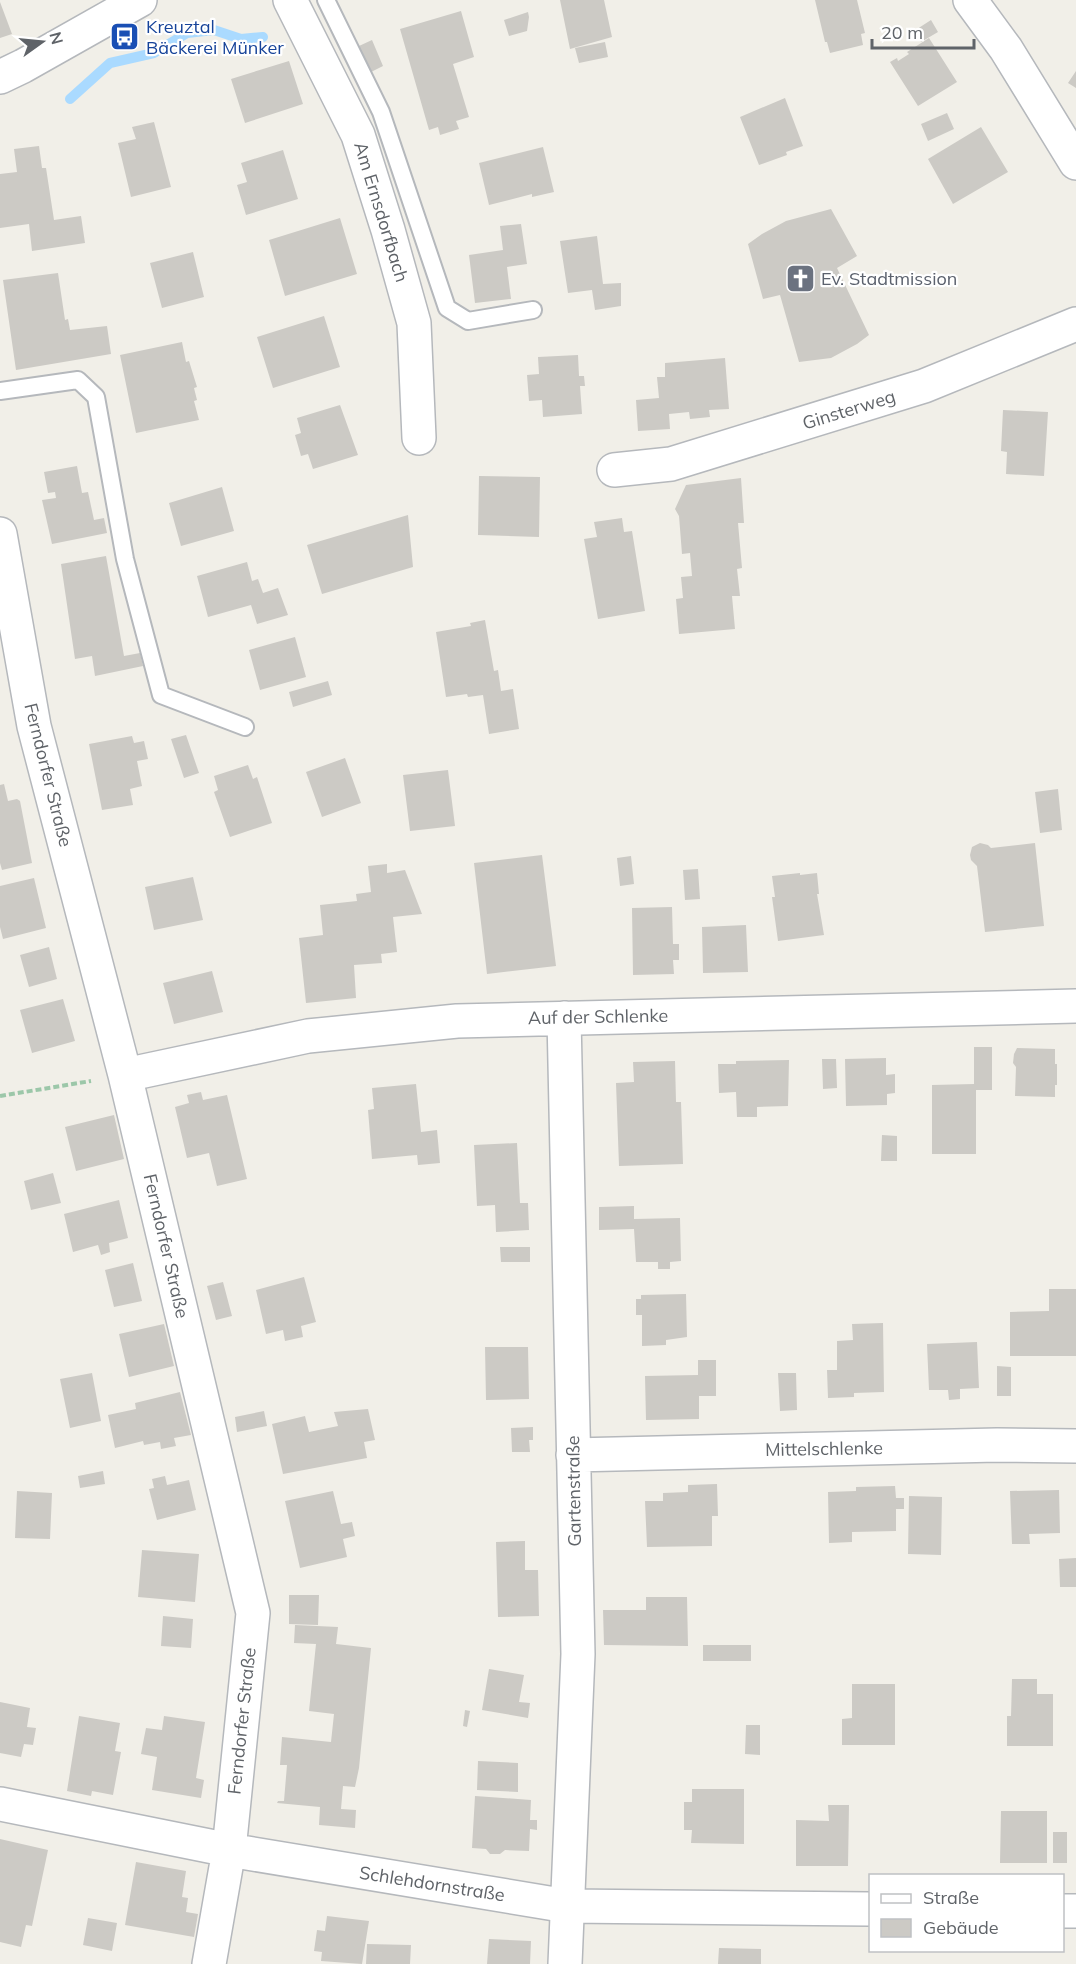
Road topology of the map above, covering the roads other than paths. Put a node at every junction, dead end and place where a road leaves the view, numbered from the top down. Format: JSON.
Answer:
{"nodes":[{"id":1,"x":290,"y":0,"type":"edge"},
{"id":2,"x":326,"y":0,"type":"edge"},
{"id":3,"x":970,"y":0,"type":"edge"},
{"id":4,"x":127,"y":3,"type":"edge"},
{"id":5,"x":0,"y":77,"type":"edge"},
{"id":6,"x":1076,"y":163,"type":"edge"},
{"id":7,"x":533,"y":310,"type":"dead end"},
{"id":8,"x":1076,"y":324,"type":"edge"},
{"id":9,"x":0,"y":391,"type":"edge"},
{"id":10,"x":419,"y":438,"type":"dead end"},
{"id":11,"x":614,"y":470,"type":"dead end"},
{"id":12,"x":0,"y":534,"type":"edge"},
{"id":13,"x":244,"y":727,"type":"dead end"},
{"id":14,"x":1076,"y":1006,"type":"edge"},
{"id":15,"x":564,"y":1018,"type":"junction"},
{"id":16,"x":125,"y":1075,"type":"junction"},
{"id":17,"x":1076,"y":1446,"type":"edge"},
{"id":18,"x":573,"y":1455,"type":"junction"},
{"id":19,"x":0,"y":1804,"type":"edge"},
{"id":20,"x":229,"y":1850,"type":"junction"},
{"id":21,"x":567,"y":1906,"type":"junction"},
{"id":22,"x":869,"y":1909,"type":"edge"},
{"id":23,"x":209,"y":1964,"type":"edge"},
{"id":24,"x":564,"y":1964,"type":"edge"}],
"edges":[{"from":1,"to":10,"type":"street","name":"Am Ernsdorfbach"},
{"from":2,"to":7,"type":"lane"},
{"from":3,"to":6,"type":"street"},
{"from":4,"to":5,"type":"street"},
{"from":8,"to":11,"type":"street","name":"Ginsterweg"},
{"from":9,"to":13,"type":"lane"},
{"from":12,"to":16,"type":"street","name":"Ferndorfer Straße"},
{"from":14,"to":15,"type":"street","name":"Auf der Schlenke"},
{"from":15,"to":16,"type":"street","name":"Auf der Schlenke"},
{"from":15,"to":18,"type":"street","name":"Gartenstraße"},
{"from":16,"to":20,"type":"street","name":"Ferndorfer Straße"},
{"from":17,"to":18,"type":"street","name":"Mittelschlenke"},
{"from":18,"to":21,"type":"street","name":"Gartenstraße"},
{"from":19,"to":20,"type":"street","name":"Schlehdornstraße"},
{"from":20,"to":21,"type":"street","name":"Schlehdornstraße"},
{"from":20,"to":23,"type":"street","name":"Ferndorfer Straße"},
{"from":21,"to":22,"type":"street","name":"Schlehdornstraße"},
{"from":21,"to":24,"type":"street","name":"Gartenstraße"}]}
